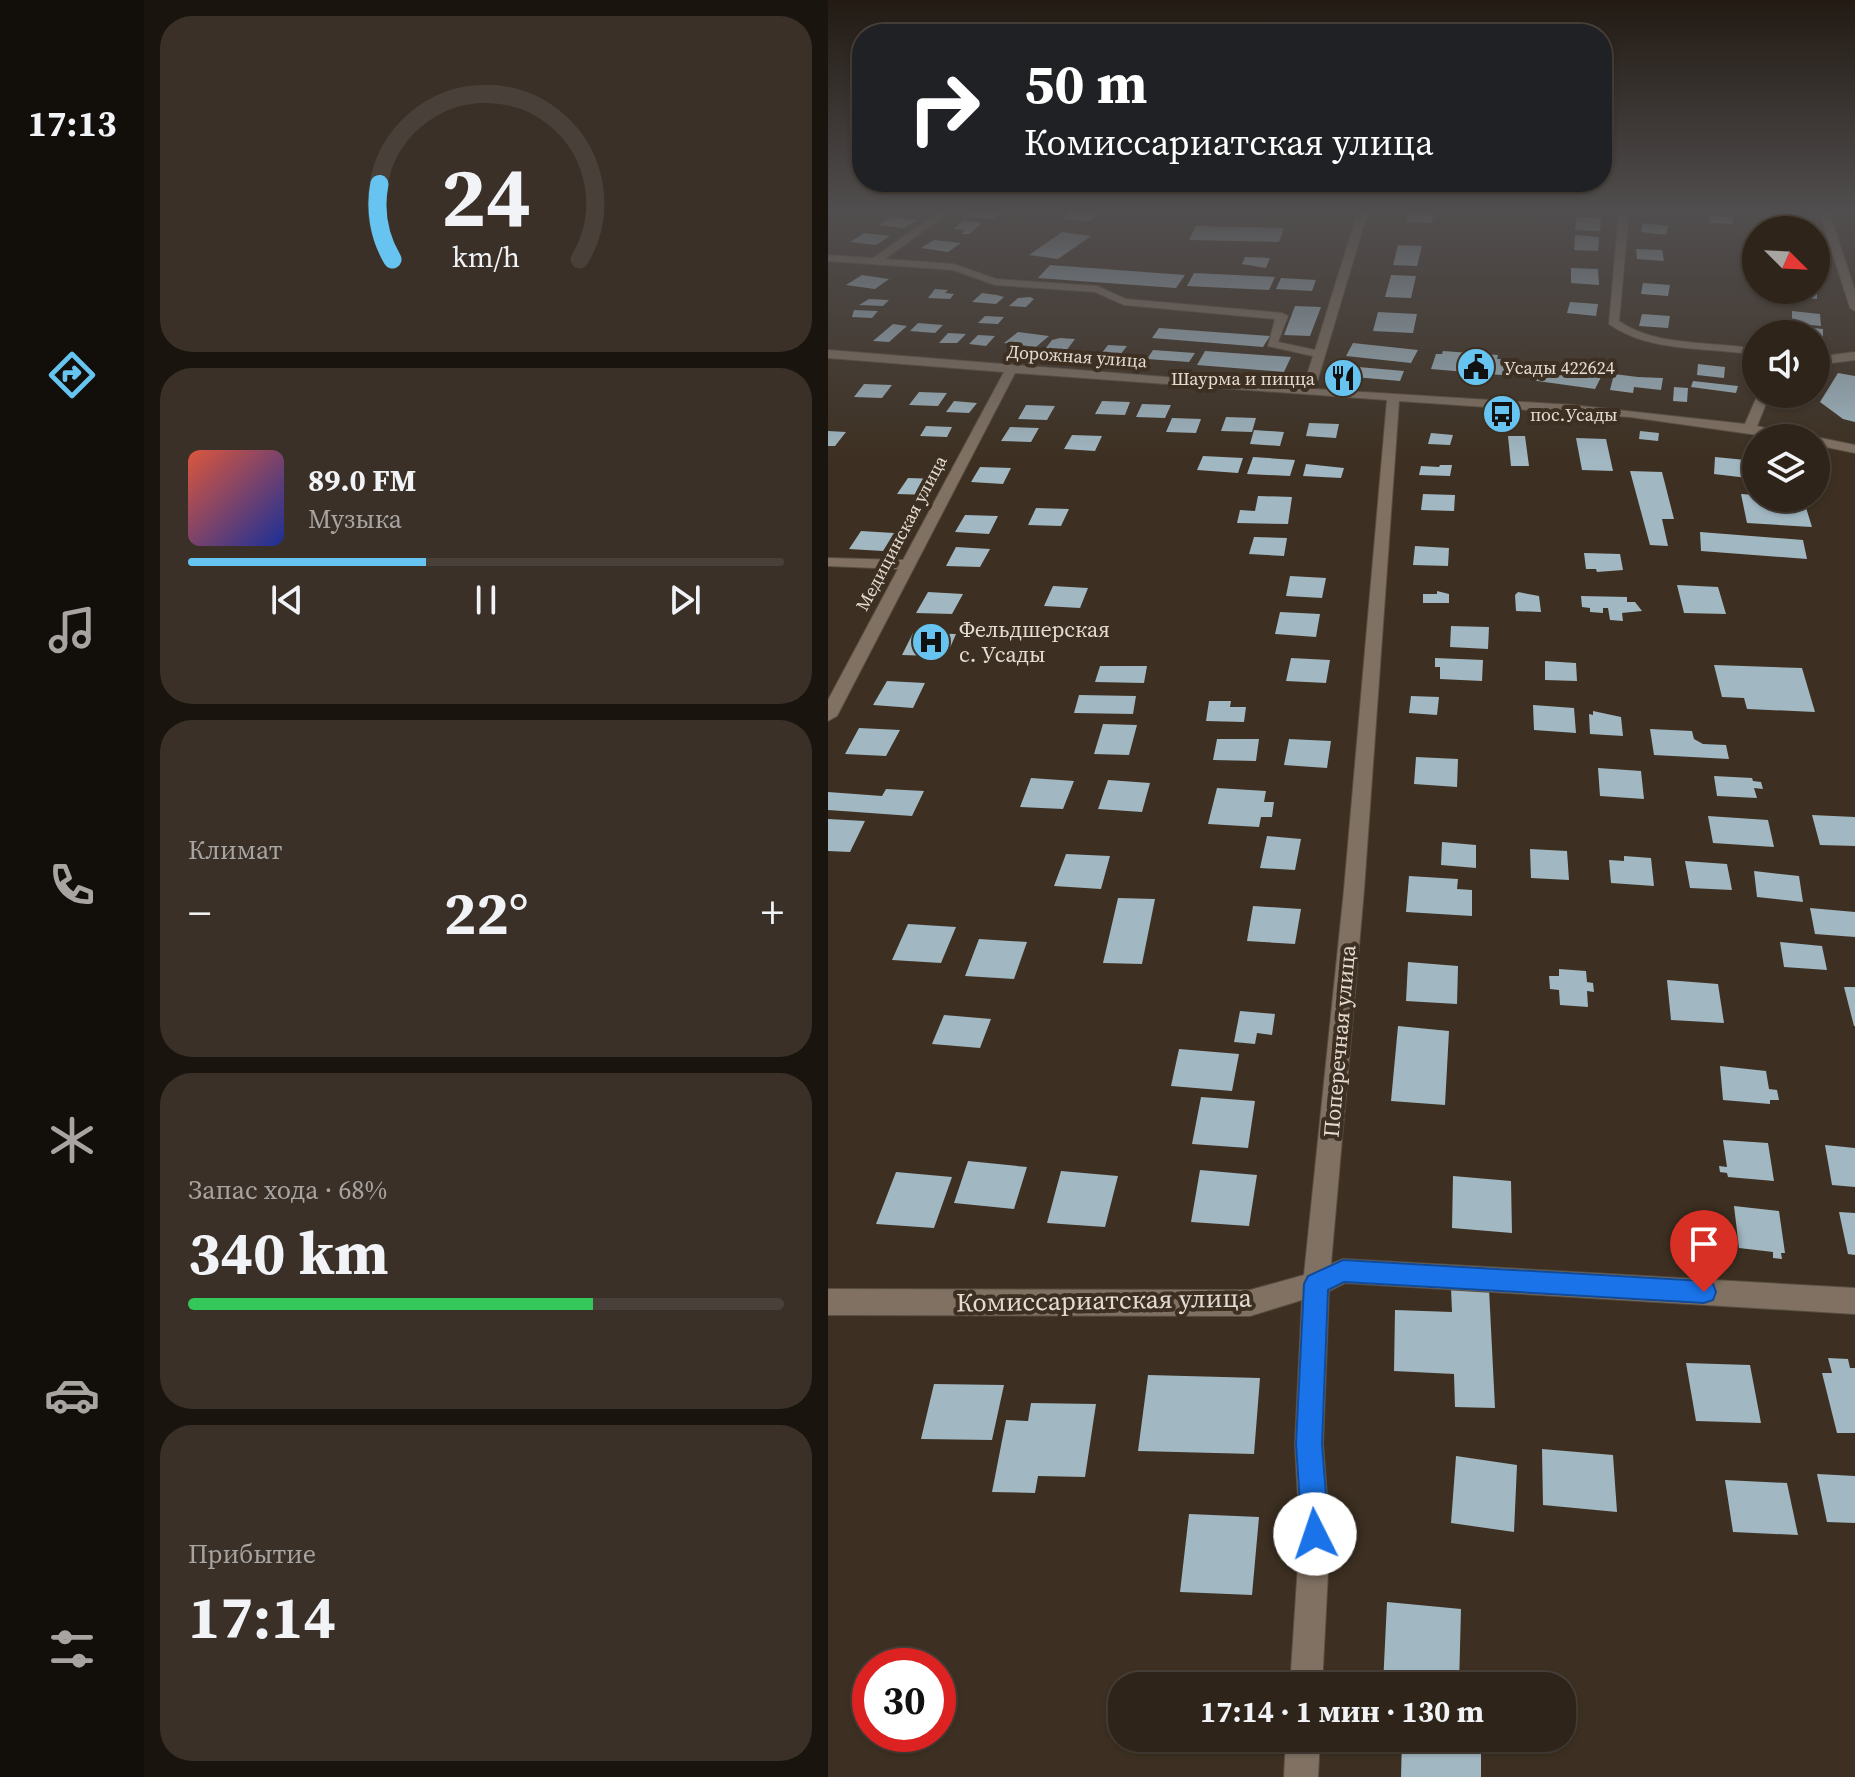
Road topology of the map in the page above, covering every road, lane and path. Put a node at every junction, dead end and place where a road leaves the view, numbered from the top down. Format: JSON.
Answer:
{"nodes":[{"id":1,"x":1107,"y":294,"type":"edge"},
{"id":2,"x":1337,"y":294,"type":"edge"},
{"id":3,"x":1616,"y":294,"type":"edge"},
{"id":4,"x":1742,"y":350,"type":"edge"},
{"id":5,"x":828,"y":354,"type":"edge"},
{"id":6,"x":1319,"y":354,"type":"junction"},
{"id":7,"x":1855,"y":356,"type":"edge"},
{"id":8,"x":1830,"y":359,"type":"edge"},
{"id":9,"x":1011,"y":369,"type":"junction"},
{"id":10,"x":1308,"y":392,"type":"junction"},
{"id":11,"x":1393,"y":397,"type":"junction"},
{"id":12,"x":1742,"y":427,"type":"edge"},
{"id":13,"x":1830,"y":444,"type":"edge"},
{"id":14,"x":1855,"y":449,"type":"edge"},
{"id":15,"x":828,"y":562,"type":"edge"},
{"id":16,"x":906,"y":565,"type":"junction"},
{"id":17,"x":828,"y":716,"type":"edge"},
{"id":18,"x":1316,"y":1284,"type":"junction"},
{"id":19,"x":1855,"y":1301,"type":"edge"},
{"id":20,"x":828,"y":1302,"type":"edge"},
{"id":21,"x":1307,"y":1672,"type":"edge"},
{"id":22,"x":1302,"y":1752,"type":"edge"},
{"id":23,"x":1301,"y":1777,"type":"edge"}],
"edges":[{"from":1,"to":6,"type":"street"},
{"from":2,"to":6,"type":"street"},
{"from":3,"to":4,"type":"street"},
{"from":5,"to":9,"type":"street","name":"Дорожная улица"},
{"from":6,"to":10,"type":"street"},
{"from":7,"to":8,"type":"street"},
{"from":9,"to":10,"type":"street","name":"Дорожная улица"},
{"from":9,"to":16,"type":"street","name":"Медицинская улица"},
{"from":10,"to":11,"type":"street","name":"Дорожная улица"},
{"from":11,"to":12,"type":"street","name":"Дорожная улица"},
{"from":11,"to":18,"type":"street","name":"Поперечная улица"},
{"from":13,"to":14,"type":"street"},
{"from":15,"to":16,"type":"street"},
{"from":16,"to":17,"type":"street","name":"Медицинская улица"},
{"from":18,"to":19,"type":"street","name":"Комиссариатская улица"},
{"from":18,"to":20,"type":"street","name":"Комиссариатская улица"},
{"from":18,"to":21,"type":"street","name":"Поперечная улица"},
{"from":22,"to":23,"type":"street"}]}
